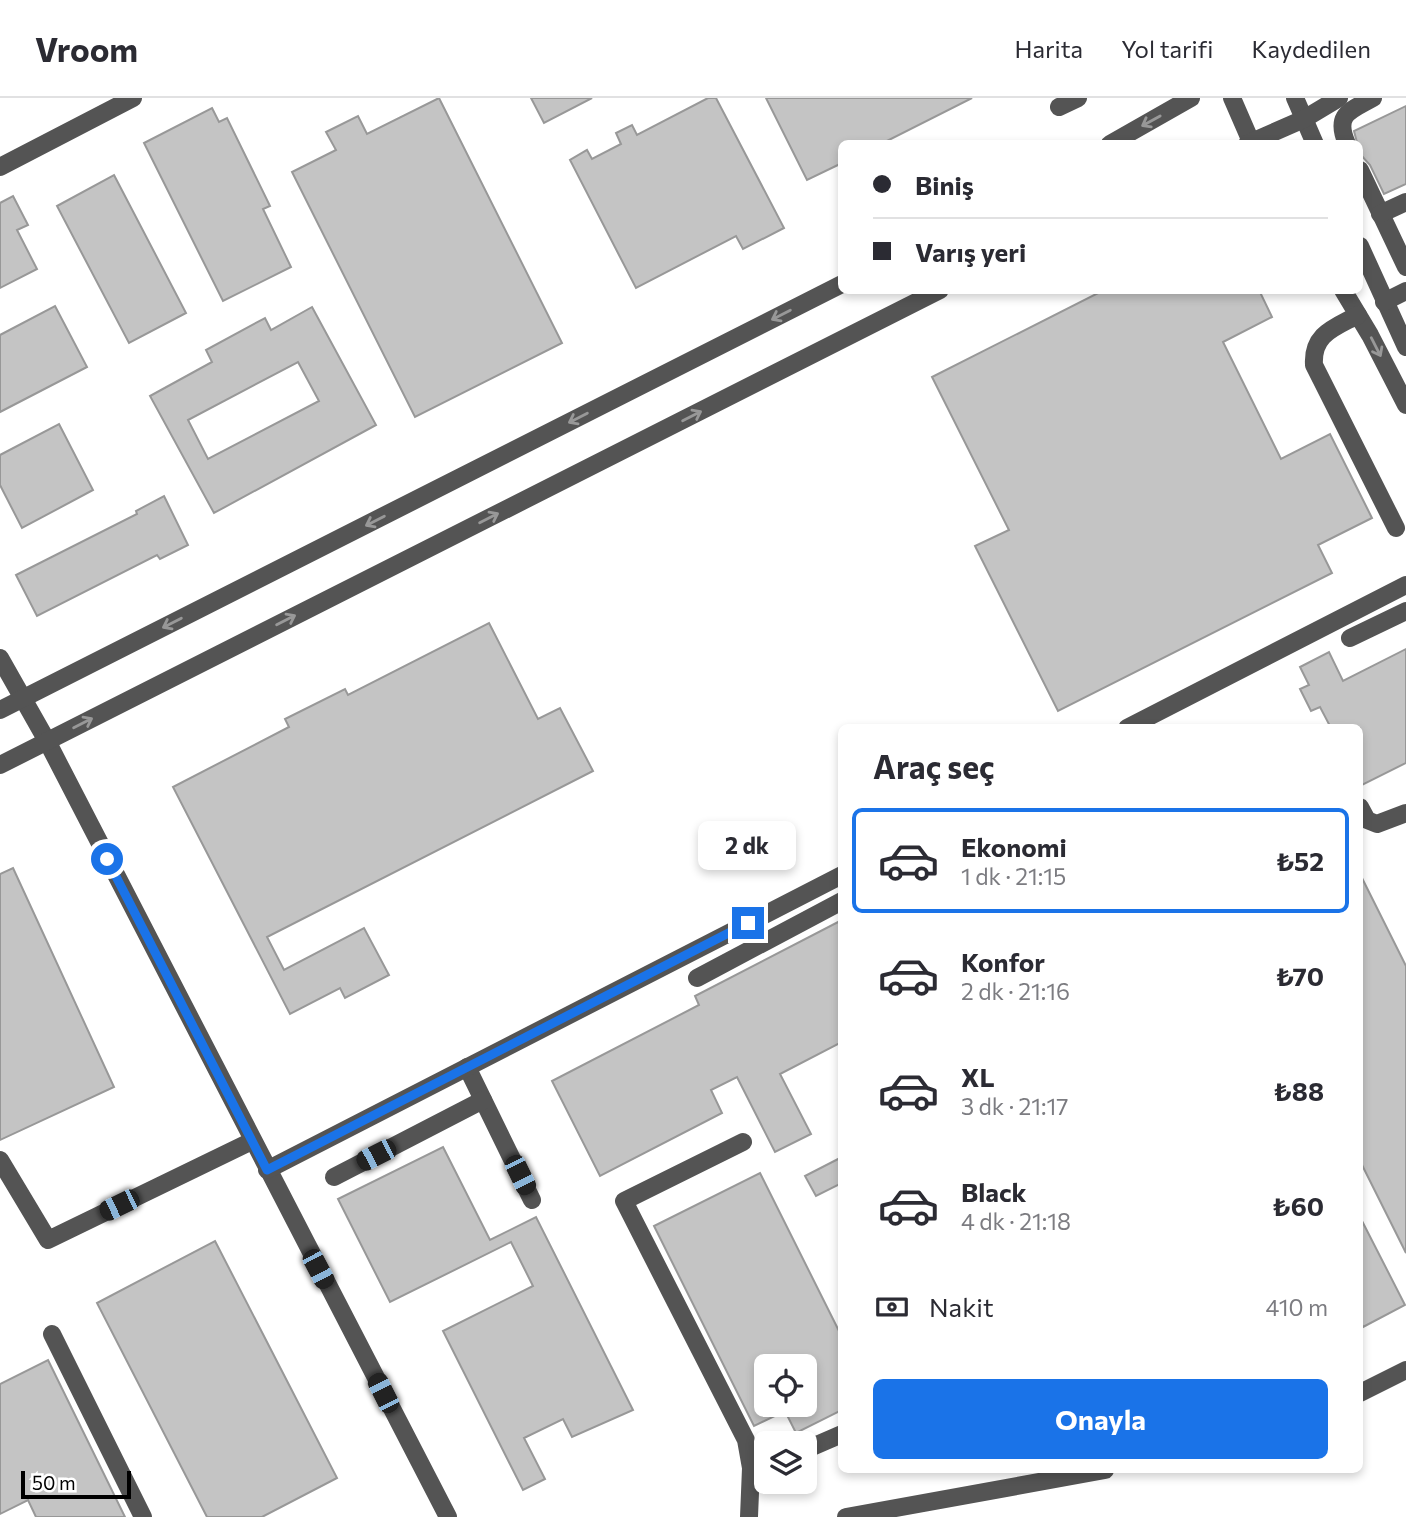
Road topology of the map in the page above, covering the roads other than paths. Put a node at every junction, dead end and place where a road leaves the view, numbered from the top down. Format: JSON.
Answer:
{"nodes":[{"id":1,"x":133,"y":98,"type":"edge"},
{"id":2,"x":1078,"y":98,"type":"edge"},
{"id":3,"x":1232,"y":98,"type":"edge"},
{"id":4,"x":1295,"y":98,"type":"edge"},
{"id":5,"x":1339,"y":98,"type":"edge"},
{"id":6,"x":1373,"y":98,"type":"edge"},
{"id":7,"x":1184,"y":100,"type":"edge"},
{"id":8,"x":1059,"y":107,"type":"dead end"},
{"id":9,"x":1304,"y":119,"type":"junction"},
{"id":10,"x":1117,"y":140,"type":"edge"},
{"id":11,"x":1249,"y":140,"type":"edge"},
{"id":12,"x":1257,"y":140,"type":"edge"},
{"id":13,"x":1313,"y":140,"type":"edge"},
{"id":14,"x":1346,"y":140,"type":"edge"},
{"id":15,"x":0,"y":167,"type":"edge"},
{"id":16,"x":1363,"y":177,"type":"edge"},
{"id":17,"x":1406,"y":202,"type":"edge"},
{"id":18,"x":1380,"y":214,"type":"junction"},
{"id":19,"x":1363,"y":253,"type":"edge"},
{"id":20,"x":1406,"y":267,"type":"edge"},
{"id":21,"x":838,"y":286,"type":"edge"},
{"id":22,"x":1406,"y":291,"type":"edge"},
{"id":23,"x":932,"y":294,"type":"edge"},
{"id":24,"x":1345,"y":294,"type":"edge"},
{"id":25,"x":1384,"y":302,"type":"junction"},
{"id":26,"x":1358,"y":315,"type":"junction"},
{"id":27,"x":1406,"y":347,"type":"edge"},
{"id":28,"x":1406,"y":405,"type":"edge"},
{"id":29,"x":1396,"y":528,"type":"dead end"},
{"id":30,"x":1406,"y":585,"type":"edge"},
{"id":31,"x":1406,"y":611,"type":"edge"},
{"id":32,"x":1350,"y":638,"type":"dead end"},
{"id":33,"x":0,"y":657,"type":"edge"},
{"id":34,"x":21,"y":699,"type":"junction"},
{"id":35,"x":0,"y":710,"type":"edge"},
{"id":36,"x":1135,"y":724,"type":"edge"},
{"id":37,"x":47,"y":741,"type":"junction"},
{"id":38,"x":0,"y":765,"type":"edge"},
{"id":39,"x":1363,"y":813,"type":"edge"},
{"id":40,"x":1406,"y":813,"type":"edge"},
{"id":41,"x":838,"y":877,"type":"edge"},
{"id":42,"x":838,"y":903,"type":"edge"},
{"id":43,"x":697,"y":978,"type":"dead end"},
{"id":44,"x":467,"y":1067,"type":"junction"},
{"id":45,"x":483,"y":1100,"type":"junction"},
{"id":46,"x":252,"y":1141,"type":"junction"},
{"id":47,"x":743,"y":1142,"type":"dead end"},
{"id":48,"x":0,"y":1160,"type":"edge"},
{"id":49,"x":267,"y":1170,"type":"junction"},
{"id":50,"x":334,"y":1177,"type":"dead end"},
{"id":51,"x":532,"y":1200,"type":"dead end"},
{"id":52,"x":52,"y":1334,"type":"dead end"},
{"id":53,"x":1406,"y":1370,"type":"edge"},
{"id":54,"x":1363,"y":1392,"type":"edge"},
{"id":55,"x":838,"y":1436,"type":"edge"},
{"id":56,"x":817,"y":1445,"type":"edge"},
{"id":57,"x":754,"y":1456,"type":"edge"},
{"id":58,"x":1073,"y":1473,"type":"edge"},
{"id":59,"x":1030,"y":1477,"type":"edge"},
{"id":60,"x":754,"y":1492,"type":"edge"},
{"id":61,"x":143,"y":1517,"type":"edge"},
{"id":62,"x":448,"y":1517,"type":"edge"},
{"id":63,"x":749,"y":1517,"type":"edge"},
{"id":64,"x":846,"y":1517,"type":"edge"}],
"edges":[{"from":1,"to":15,"type":"street"},
{"from":2,"to":8,"type":"street"},
{"from":3,"to":11,"type":"street"},
{"from":4,"to":9,"type":"street"},
{"from":5,"to":9,"type":"street"},
{"from":6,"to":14,"type":"street"},
{"from":7,"to":10,"type":"street","one_way":true},
{"from":9,"to":12,"type":"street"},
{"from":9,"to":13,"type":"street"},
{"from":16,"to":18,"type":"street"},
{"from":17,"to":18,"type":"street"},
{"from":18,"to":20,"type":"street"},
{"from":19,"to":25,"type":"street"},
{"from":21,"to":34,"type":"street","one_way":true},
{"from":22,"to":25,"type":"street"},
{"from":37,"to":23,"type":"street","one_way":true},
{"from":24,"to":26,"type":"street"},
{"from":25,"to":27,"type":"street"},
{"from":26,"to":28,"type":"street","one_way":true},
{"from":26,"to":29,"type":"street"},
{"from":30,"to":36,"type":"street"},
{"from":31,"to":32,"type":"street"},
{"from":33,"to":34,"type":"street"},
{"from":34,"to":35,"type":"street"},
{"from":34,"to":37,"type":"street"},
{"from":37,"to":38,"type":"street"},
{"from":37,"to":46,"type":"street"},
{"from":39,"to":40,"type":"street"},
{"from":41,"to":44,"type":"street"},
{"from":42,"to":43,"type":"street"},
{"from":44,"to":45,"type":"street"},
{"from":44,"to":49,"type":"street"},
{"from":45,"to":50,"type":"street"},
{"from":45,"to":51,"type":"street"},
{"from":46,"to":48,"type":"street"},
{"from":46,"to":49,"type":"street"},
{"from":47,"to":57,"type":"street"},
{"from":49,"to":62,"type":"street"},
{"from":52,"to":61,"type":"street"},
{"from":53,"to":54,"type":"street"},
{"from":55,"to":56,"type":"street"},
{"from":58,"to":59,"type":"street"},
{"from":59,"to":64,"type":"street"},
{"from":60,"to":63,"type":"street"}]}
